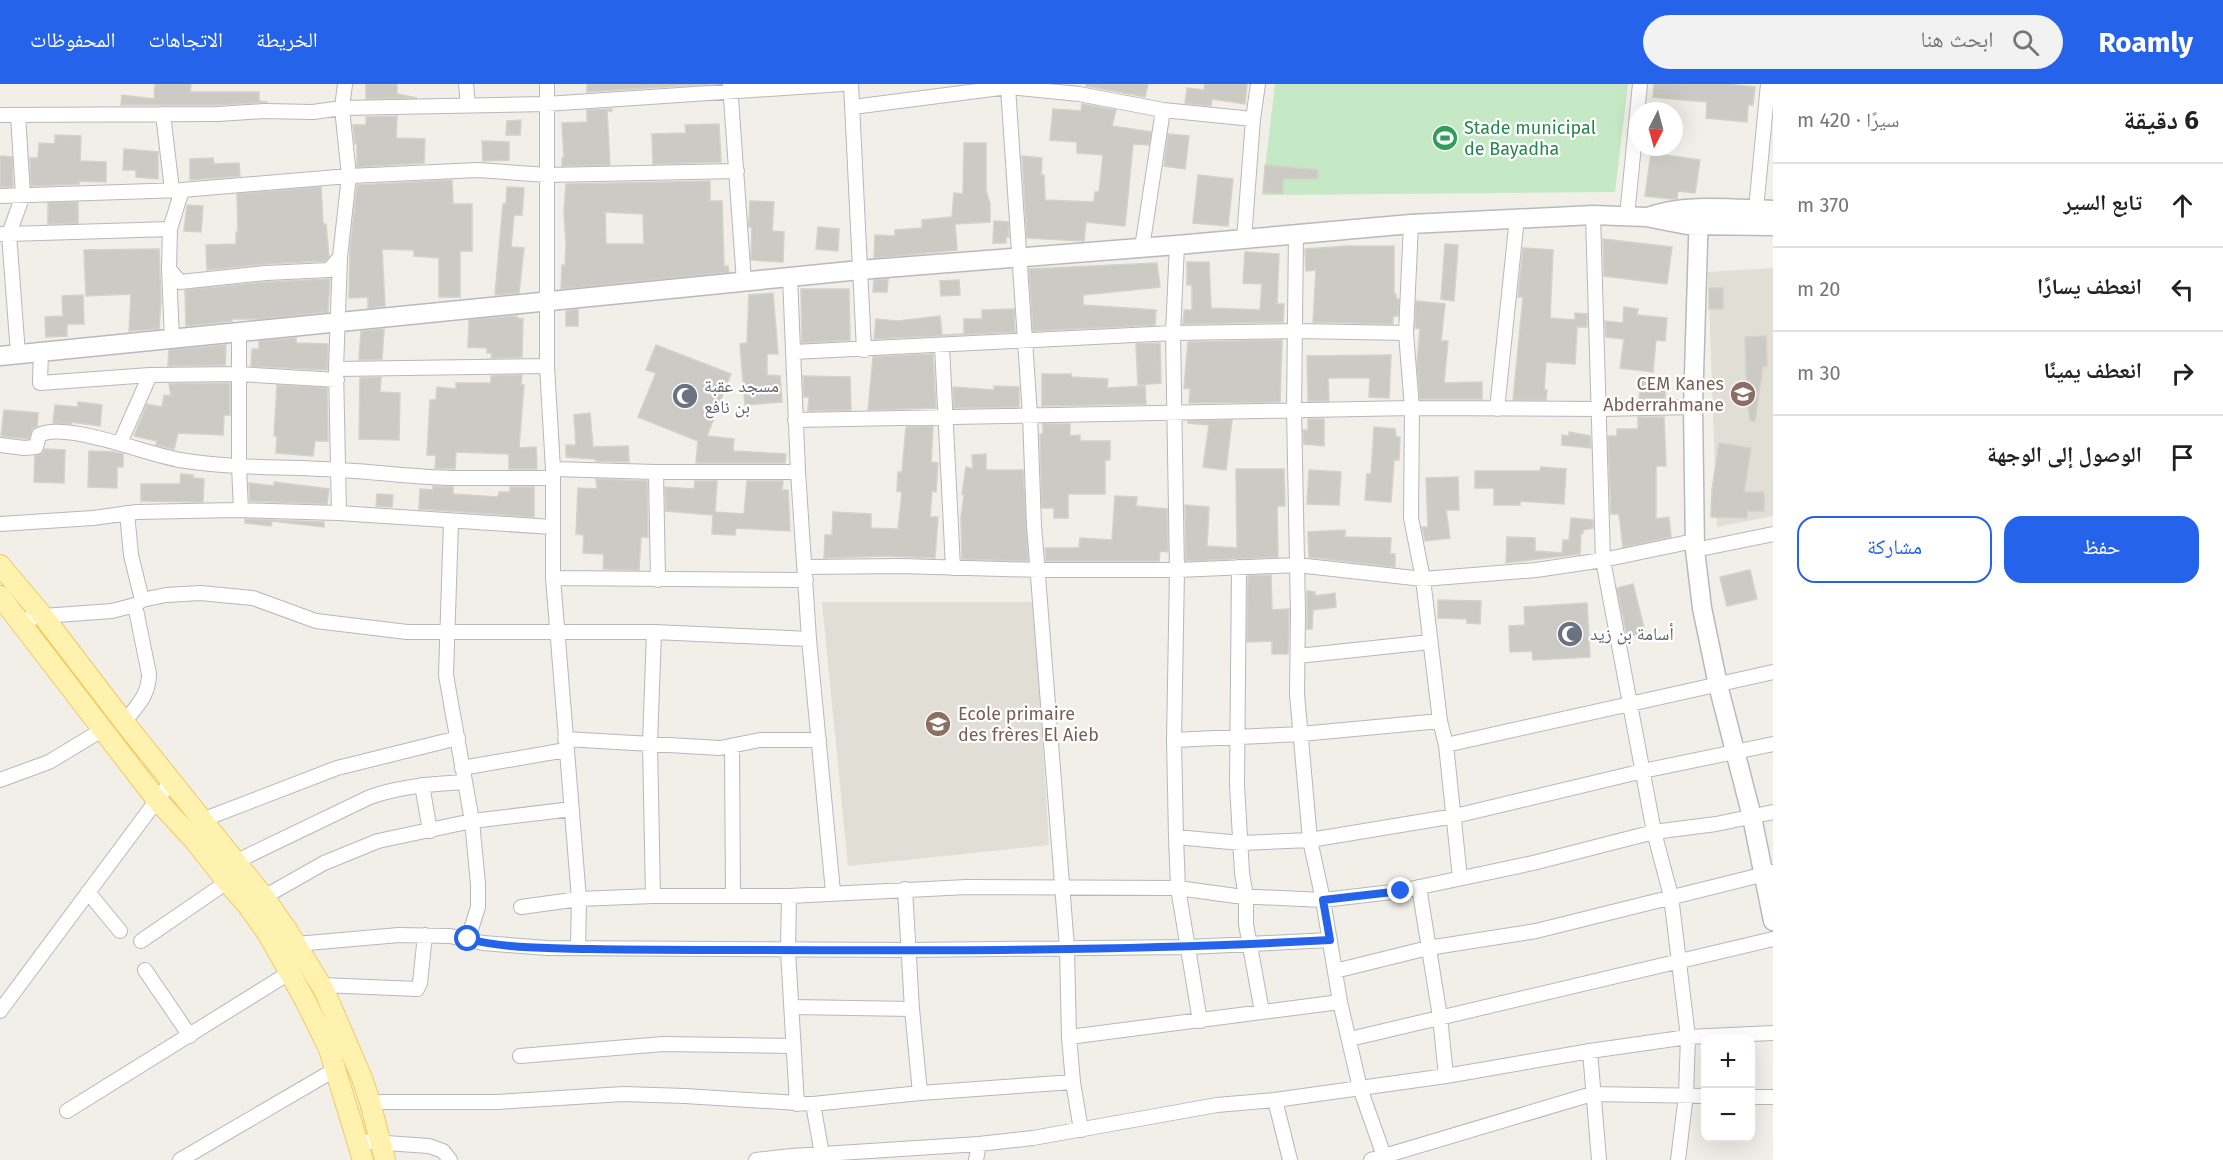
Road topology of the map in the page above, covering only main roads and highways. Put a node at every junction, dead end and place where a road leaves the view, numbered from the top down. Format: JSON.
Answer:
{"nodes":[{"id":1,"x":1764,"y":209,"type":"edge"},
{"id":2,"x":1698,"y":217,"type":"junction"},
{"id":3,"x":1773,"y":226,"type":"edge"},
{"id":4,"x":9,"y":355,"type":"edge"},
{"id":5,"x":0,"y":565,"type":"edge"},
{"id":6,"x":0,"y":596,"type":"edge"},
{"id":7,"x":1768,"y":872,"type":"edge"},
{"id":8,"x":1773,"y":921,"type":"edge"},
{"id":9,"x":360,"y":1150,"type":"edge"},
{"id":10,"x":383,"y":1152,"type":"edge"}],
"edges":[{"from":1,"to":2,"type":"main road"},
{"from":2,"to":3,"type":"main road"},
{"from":2,"to":4,"type":"main road"},
{"from":2,"to":7,"type":"main road"},
{"from":5,"to":10,"type":"main road"},
{"from":6,"to":9,"type":"main road"},
{"from":7,"to":8,"type":"main road"}]}
